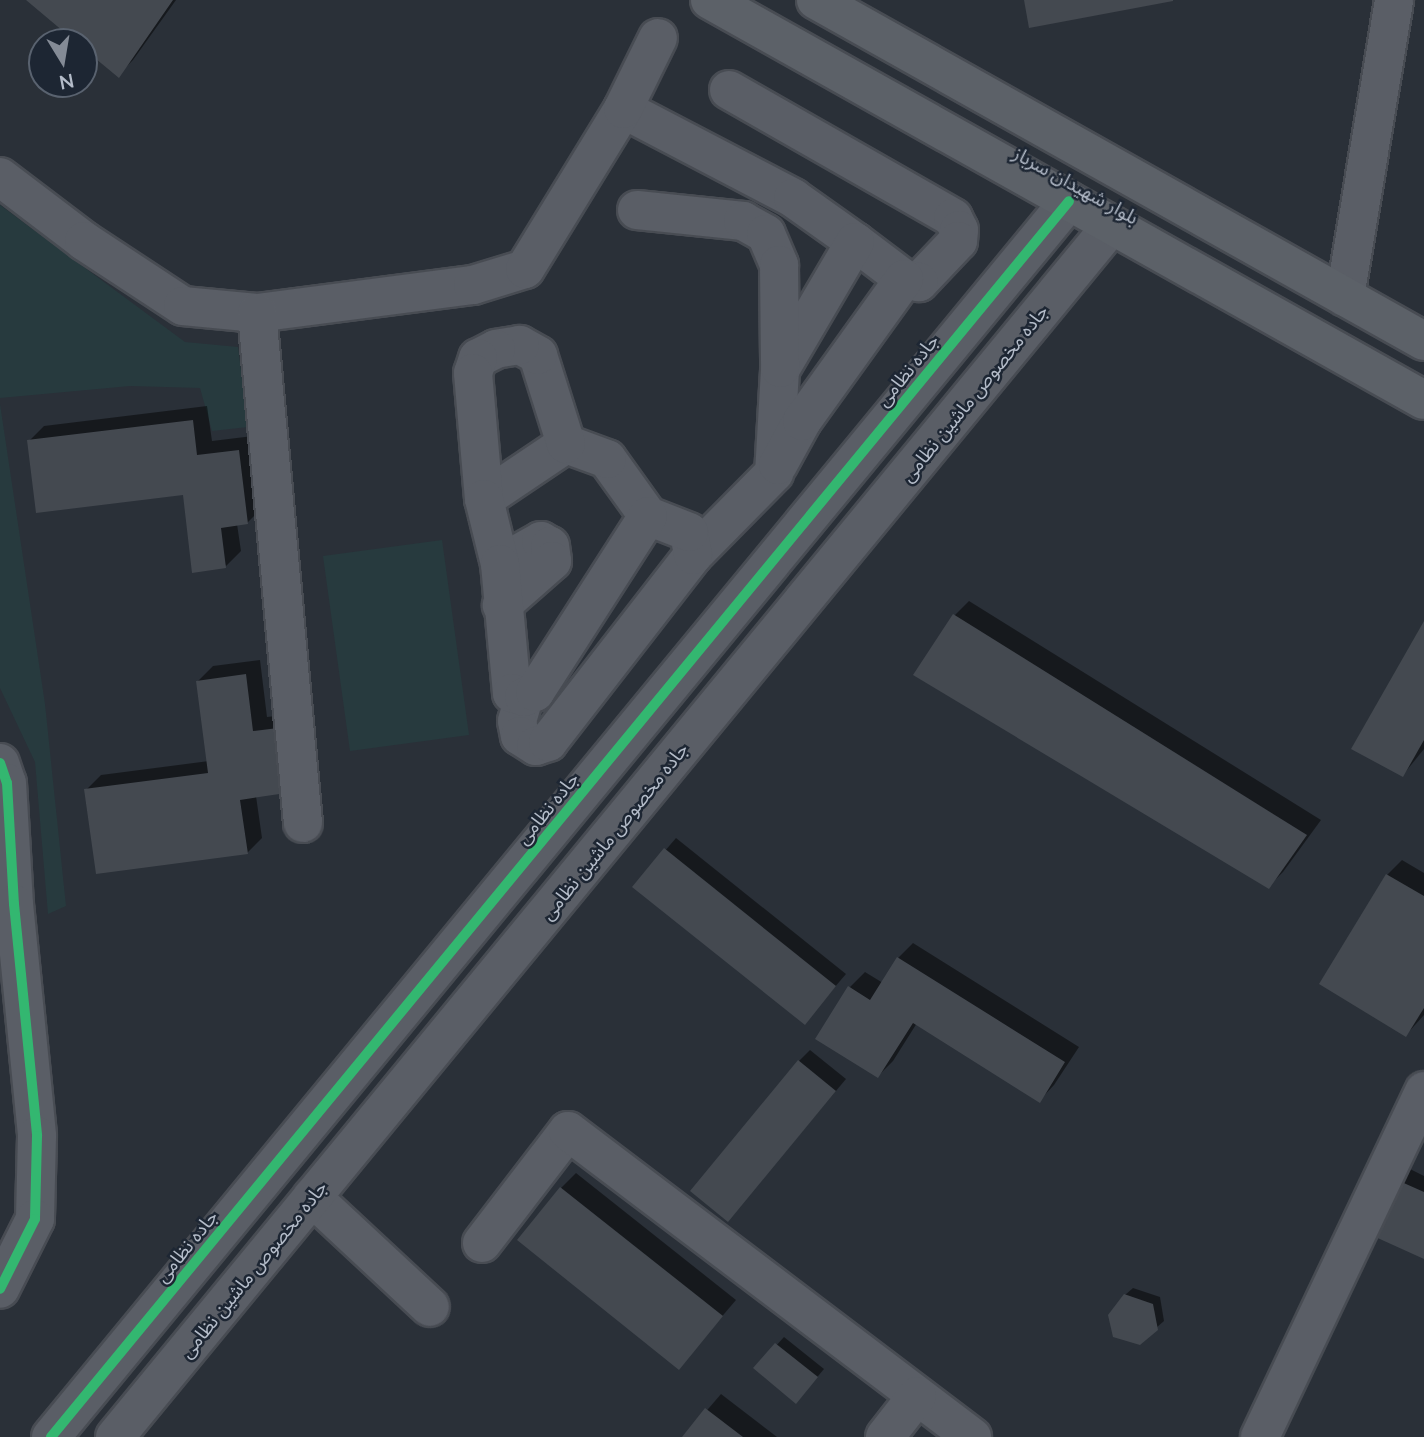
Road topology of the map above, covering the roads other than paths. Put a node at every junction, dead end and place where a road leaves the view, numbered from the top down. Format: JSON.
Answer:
{"nodes":[{"id":1,"x":710,"y":0,"type":"edge"},
{"id":2,"x":816,"y":0,"type":"edge"},
{"id":3,"x":1394,"y":0,"type":"edge"},
{"id":4,"x":659,"y":38,"type":"dead end"},
{"id":5,"x":729,"y":90,"type":"dead end"},
{"id":6,"x":623,"y":109,"type":"junction"},
{"id":7,"x":0,"y":177,"type":"edge"},
{"id":8,"x":1069,"y":201,"type":"junction"},
{"id":9,"x":637,"y":211,"type":"dead end"},
{"id":10,"x":1112,"y":225,"type":"junction"},
{"id":11,"x":855,"y":242,"type":"junction"},
{"id":12,"x":904,"y":279,"type":"junction"},
{"id":13,"x":1345,"y":297,"type":"junction"},
{"id":14,"x":257,"y":313,"type":"junction"},
{"id":15,"x":1424,"y":341,"type":"edge"},
{"id":16,"x":780,"y":370,"type":"junction"},
{"id":17,"x":1424,"y":400,"type":"edge"},
{"id":18,"x":566,"y":444,"type":"junction"},
{"id":19,"x":774,"y":473,"type":"junction"},
{"id":20,"x":484,"y":499,"type":"junction"},
{"id":21,"x":648,"y":516,"type":"junction"},
{"id":22,"x":693,"y":555,"type":"junction"},
{"id":23,"x":500,"y":564,"type":"junction"},
{"id":24,"x":502,"y":605,"type":"junction"},
{"id":25,"x":524,"y":697,"type":"junction"},
{"id":26,"x":0,"y":763,"type":"edge"},
{"id":27,"x":303,"y":823,"type":"dead end"},
{"id":28,"x":1424,"y":1091,"type":"edge"},
{"id":29,"x":312,"y":1197,"type":"junction"},
{"id":30,"x":482,"y":1243,"type":"dead end"},
{"id":31,"x":0,"y":1289,"type":"edge"},
{"id":32,"x":430,"y":1307,"type":"dead end"},
{"id":33,"x":917,"y":1396,"type":"junction"},
{"id":34,"x":51,"y":1437,"type":"edge"},
{"id":35,"x":115,"y":1437,"type":"edge"},
{"id":36,"x":885,"y":1437,"type":"edge"},
{"id":37,"x":972,"y":1437,"type":"edge"},
{"id":38,"x":1260,"y":1437,"type":"edge"}],
"edges":[{"from":1,"to":8,"type":"main road","name":"بلوار شهیدان سرباز"},
{"from":2,"to":13,"type":"main road","name":"بلوار شهیدان سرباز"},
{"from":3,"to":13,"type":"street"},
{"from":4,"to":6,"type":"street"},
{"from":5,"to":12,"type":"street"},
{"from":6,"to":11,"type":"street"},
{"from":6,"to":14,"type":"street"},
{"from":7,"to":14,"type":"street"},
{"from":8,"to":10,"type":"main road","name":"بلوار شهیدان سرباز"},
{"from":8,"to":34,"type":"street","name":"جاده نظامی"},
{"from":9,"to":16,"type":"street"},
{"from":10,"to":17,"type":"main road","name":"بلوار شهیدان سرباز"},
{"from":10,"to":29,"type":"street","name":"جاده مخصوص ماشین نظامی"},
{"from":11,"to":12,"type":"street"},
{"from":11,"to":16,"type":"street"},
{"from":12,"to":19,"type":"street"},
{"from":13,"to":15,"type":"main road","name":"بلوار شهیدان سرباز"},
{"from":14,"to":27,"type":"street"},
{"from":16,"to":19,"type":"street"},
{"from":18,"to":20,"type":"street"},
{"from":18,"to":20,"type":"street"},
{"from":18,"to":21,"type":"street"},
{"from":19,"to":22,"type":"street"},
{"from":20,"to":23,"type":"street"},
{"from":21,"to":22,"type":"street"},
{"from":21,"to":25,"type":"street"},
{"from":22,"to":25,"type":"street"},
{"from":23,"to":24,"type":"street"},
{"from":23,"to":24,"type":"street"},
{"from":24,"to":25,"type":"street"},
{"from":26,"to":31,"type":"street"},
{"from":28,"to":38,"type":"street"},
{"from":29,"to":32,"type":"street"},
{"from":29,"to":35,"type":"street","name":"جاده مخصوص ماشین نظامی"},
{"from":30,"to":33,"type":"street"},
{"from":33,"to":36,"type":"street"},
{"from":33,"to":37,"type":"street"}]}
